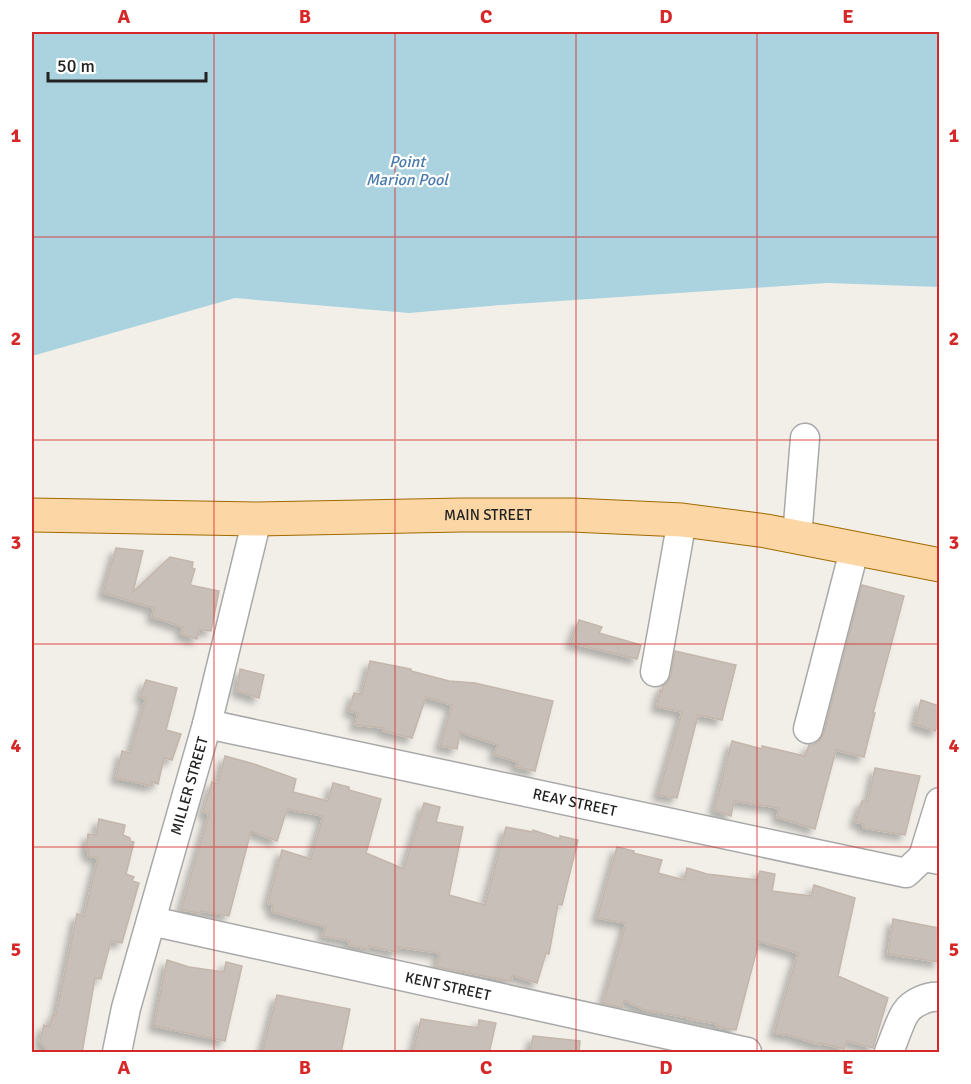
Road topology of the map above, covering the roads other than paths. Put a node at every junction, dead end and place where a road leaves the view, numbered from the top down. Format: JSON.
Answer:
{"nodes":[{"id":1,"x":805,"y":438,"type":"dead end"},
{"id":2,"x":32,"y":515,"type":"edge"},
{"id":3,"x":257,"y":519,"type":"junction"},
{"id":4,"x":682,"y":520,"type":"junction"},
{"id":5,"x":797,"y":537,"type":"junction"},
{"id":6,"x":855,"y":547,"type":"junction"},
{"id":7,"x":939,"y":565,"type":"edge"},
{"id":8,"x":655,"y":672,"type":"dead end"},
{"id":9,"x":207,"y":724,"type":"junction"},
{"id":10,"x":807,"y":729,"type":"dead end"},
{"id":11,"x":939,"y":802,"type":"edge"},
{"id":12,"x":931,"y":859,"type":"edge"},
{"id":13,"x":151,"y":921,"type":"junction"},
{"id":14,"x":939,"y":997,"type":"edge"},
{"id":15,"x":117,"y":1053,"type":"edge"},
{"id":16,"x":747,"y":1053,"type":"edge"},
{"id":17,"x":889,"y":1053,"type":"edge"}],
"edges":[{"from":1,"to":5,"type":"street"},
{"from":2,"to":3,"type":"main road","name":"MAIN STREET"},
{"from":3,"to":4,"type":"main road","name":"MAIN STREET"},
{"from":3,"to":9,"type":"street","name":"MILLER STREET"},
{"from":4,"to":5,"type":"main road","name":"MAIN STREET"},
{"from":4,"to":8,"type":"street"},
{"from":5,"to":6,"type":"main road","name":"MAIN STREET"},
{"from":6,"to":7,"type":"main road","name":"MAIN STREET"},
{"from":6,"to":10,"type":"street"},
{"from":9,"to":12,"type":"street","name":"REAY STREET"},
{"from":9,"to":13,"type":"street","name":"MILLER STREET"},
{"from":11,"to":12,"type":"street"},
{"from":13,"to":15,"type":"street","name":"MILLER STREET"},
{"from":13,"to":16,"type":"street","name":"KENT STREET"},
{"from":14,"to":17,"type":"street"}]}
